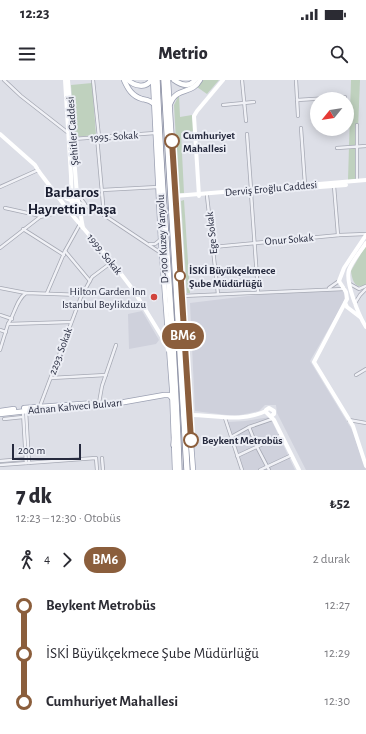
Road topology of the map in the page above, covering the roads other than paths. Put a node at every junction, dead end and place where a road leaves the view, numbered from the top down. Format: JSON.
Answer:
{"nodes":[{"id":1,"x":4,"y":80,"type":"edge"},
{"id":2,"x":94,"y":80,"type":"edge"},
{"id":3,"x":124,"y":80,"type":"edge"},
{"id":4,"x":128,"y":80,"type":"edge"},
{"id":5,"x":152,"y":80,"type":"edge"},
{"id":6,"x":157,"y":80,"type":"edge"},
{"id":7,"x":164,"y":80,"type":"edge"},
{"id":8,"x":168,"y":80,"type":"edge"},
{"id":9,"x":174,"y":80,"type":"edge"},
{"id":10,"x":195,"y":80,"type":"edge"},
{"id":11,"x":200,"y":80,"type":"edge"},
{"id":12,"x":223,"y":80,"type":"edge"},
{"id":13,"x":242,"y":80,"type":"edge"},
{"id":14,"x":296,"y":80,"type":"edge"},
{"id":15,"x":65,"y":81,"type":"edge"},
{"id":16,"x":310,"y":99,"type":"edge"},
{"id":17,"x":297,"y":100,"type":"junction"},
{"id":18,"x":254,"y":102,"type":"dead end"},
{"id":19,"x":154,"y":104,"type":"junction"},
{"id":20,"x":244,"y":104,"type":"junction"},
{"id":21,"x":169,"y":105,"type":"junction"},
{"id":22,"x":223,"y":106,"type":"dead end"},
{"id":23,"x":298,"y":116,"type":"dead end"},
{"id":24,"x":246,"y":121,"type":"dead end"},
{"id":25,"x":357,"y":125,"type":"dead end"},
{"id":26,"x":301,"y":128,"type":"dead end"},
{"id":27,"x":68,"y":132,"type":"junction"},
{"id":28,"x":156,"y":133,"type":"junction"},
{"id":29,"x":0,"y":134,"type":"edge"},
{"id":30,"x":247,"y":134,"type":"dead end"},
{"id":31,"x":98,"y":137,"type":"junction"},
{"id":32,"x":73,"y":139,"type":"junction"},
{"id":33,"x":357,"y":146,"type":"junction"},
{"id":34,"x":366,"y":146,"type":"edge"},
{"id":35,"x":337,"y":148,"type":"dead end"},
{"id":36,"x":38,"y":170,"type":"junction"},
{"id":37,"x":174,"y":173,"type":"junction"},
{"id":38,"x":366,"y":181,"type":"edge"},
{"id":39,"x":357,"y":182,"type":"junction"},
{"id":40,"x":334,"y":184,"type":"junction"},
{"id":41,"x":0,"y":187,"type":"edge"},
{"id":42,"x":305,"y":187,"type":"junction"},
{"id":43,"x":102,"y":190,"type":"junction"},
{"id":44,"x":159,"y":190,"type":"junction"},
{"id":45,"x":251,"y":191,"type":"junction"},
{"id":46,"x":71,"y":192,"type":"junction"},
{"id":47,"x":77,"y":195,"type":"junction"},
{"id":48,"x":207,"y":195,"type":"junction"},
{"id":49,"x":199,"y":196,"type":"junction"},
{"id":50,"x":65,"y":198,"type":"junction"},
{"id":51,"x":175,"y":198,"type":"junction"},
{"id":52,"x":71,"y":201,"type":"junction"},
{"id":53,"x":78,"y":202,"type":"junction"},
{"id":54,"x":86,"y":206,"type":"junction"},
{"id":55,"x":5,"y":208,"type":"dead end"},
{"id":56,"x":68,"y":210,"type":"junction"},
{"id":57,"x":81,"y":212,"type":"junction"},
{"id":58,"x":104,"y":215,"type":"junction"},
{"id":59,"x":42,"y":216,"type":"junction"},
{"id":60,"x":73,"y":216,"type":"junction"},
{"id":61,"x":80,"y":224,"type":"junction"},
{"id":62,"x":23,"y":229,"type":"junction"},
{"id":63,"x":84,"y":229,"type":"junction"},
{"id":64,"x":172,"y":230,"type":"junction"},
{"id":65,"x":366,"y":234,"type":"edge"},
{"id":66,"x":338,"y":235,"type":"junction"},
{"id":67,"x":161,"y":240,"type":"junction"},
{"id":68,"x":255,"y":243,"type":"junction"},
{"id":69,"x":366,"y":243,"type":"edge"},
{"id":70,"x":150,"y":244,"type":"junction"},
{"id":71,"x":213,"y":247,"type":"junction"},
{"id":72,"x":0,"y":248,"type":"edge"},
{"id":73,"x":65,"y":251,"type":"junction"},
{"id":74,"x":162,"y":253,"type":"junction"},
{"id":75,"x":64,"y":255,"type":"junction"},
{"id":76,"x":112,"y":262,"type":"junction"},
{"id":77,"x":168,"y":263,"type":"junction"},
{"id":78,"x":90,"y":281,"type":"junction"},
{"id":79,"x":339,"y":281,"type":"junction"},
{"id":80,"x":348,"y":281,"type":"junction"},
{"id":81,"x":0,"y":288,"type":"edge"},
{"id":82,"x":366,"y":288,"type":"edge"},
{"id":83,"x":326,"y":289,"type":"junction"},
{"id":84,"x":344,"y":289,"type":"junction"},
{"id":85,"x":258,"y":292,"type":"junction"},
{"id":86,"x":26,"y":293,"type":"junction"},
{"id":87,"x":47,"y":293,"type":"junction"},
{"id":88,"x":218,"y":294,"type":"junction"},
{"id":89,"x":82,"y":295,"type":"junction"},
{"id":90,"x":182,"y":296,"type":"junction"},
{"id":91,"x":345,"y":303,"type":"junction"},
{"id":92,"x":355,"y":304,"type":"junction"},
{"id":93,"x":348,"y":308,"type":"junction"},
{"id":94,"x":0,"y":315,"type":"edge"},
{"id":95,"x":12,"y":319,"type":"junction"},
{"id":96,"x":361,"y":319,"type":"junction"},
{"id":97,"x":71,"y":322,"type":"junction"},
{"id":98,"x":8,"y":324,"type":"junction"},
{"id":99,"x":366,"y":327,"type":"edge"},
{"id":100,"x":0,"y":330,"type":"edge"},
{"id":101,"x":6,"y":332,"type":"junction"},
{"id":102,"x":116,"y":344,"type":"dead end"},
{"id":103,"x":0,"y":350,"type":"edge"},
{"id":104,"x":169,"y":355,"type":"junction"},
{"id":105,"x":366,"y":369,"type":"edge"},
{"id":106,"x":106,"y":375,"type":"junction"},
{"id":107,"x":356,"y":375,"type":"dead end"},
{"id":108,"x":50,"y":378,"type":"junction"},
{"id":109,"x":176,"y":381,"type":"junction"},
{"id":110,"x":172,"y":388,"type":"junction"},
{"id":111,"x":172,"y":398,"type":"junction"},
{"id":112,"x":99,"y":405,"type":"junction"},
{"id":113,"x":40,"y":408,"type":"junction"},
{"id":114,"x":0,"y":411,"type":"edge"},
{"id":115,"x":24,"y":411,"type":"junction"},
{"id":116,"x":0,"y":414,"type":"edge"},
{"id":117,"x":271,"y":415,"type":"junction"},
{"id":118,"x":190,"y":416,"type":"junction"},
{"id":119,"x":24,"y":418,"type":"junction"},
{"id":120,"x":225,"y":418,"type":"junction"},
{"id":121,"x":4,"y":419,"type":"dead end"},
{"id":122,"x":349,"y":420,"type":"junction"},
{"id":123,"x":366,"y":423,"type":"edge"},
{"id":124,"x":249,"y":427,"type":"junction"},
{"id":125,"x":280,"y":436,"type":"junction"},
{"id":126,"x":231,"y":437,"type":"junction"},
{"id":127,"x":174,"y":445,"type":"junction"},
{"id":128,"x":257,"y":447,"type":"junction"},
{"id":129,"x":237,"y":456,"type":"junction"},
{"id":130,"x":290,"y":456,"type":"junction"},
{"id":131,"x":102,"y":458,"type":"dead end"},
{"id":132,"x":0,"y":461,"type":"edge"},
{"id":133,"x":27,"y":461,"type":"junction"},
{"id":134,"x":0,"y":465,"type":"edge"},
{"id":135,"x":366,"y":466,"type":"edge"},
{"id":136,"x":268,"y":468,"type":"edge"},
{"id":137,"x":97,"y":470,"type":"edge"},
{"id":138,"x":102,"y":470,"type":"edge"},
{"id":139,"x":175,"y":470,"type":"edge"},
{"id":140,"x":179,"y":470,"type":"edge"},
{"id":141,"x":190,"y":470,"type":"edge"},
{"id":142,"x":242,"y":470,"type":"edge"},
{"id":143,"x":260,"y":470,"type":"edge"},
{"id":144,"x":299,"y":470,"type":"edge"}],
"edges":[{"from":1,"to":27,"type":"street"},
{"from":2,"to":31,"type":"street"},
{"from":3,"to":19,"type":"main road"},
{"from":4,"to":5,"type":"main road"},
{"from":5,"to":19,"type":"main road","name":"D-100 Kuzey Yanyolu"},
{"from":6,"to":77,"type":"highway"},
{"from":7,"to":64,"type":"highway"},
{"from":8,"to":21,"type":"main road"},
{"from":9,"to":10,"type":"main road"},
{"from":11,"to":21,"type":"main road"},
{"from":12,"to":49,"type":"main road"},
{"from":13,"to":20,"type":"street"},
{"from":14,"to":17,"type":"street"},
{"from":15,"to":27,"type":"main road","name":"Şehitler Caddesi"},
{"from":15,"to":32,"type":"main road","name":"Şehitler Caddesi"},
{"from":16,"to":17,"type":"street"},
{"from":17,"to":23,"type":"street"},
{"from":18,"to":20,"type":"street"},
{"from":19,"to":28,"type":"main road","name":"D-100 Kuzey Yanyolu"},
{"from":20,"to":22,"type":"street"},
{"from":20,"to":24,"type":"street"},
{"from":21,"to":37,"type":"main road"},
{"from":25,"to":33,"type":"street"},
{"from":26,"to":42,"type":"street"},
{"from":27,"to":46,"type":"main road","name":"Şehitler Caddesi"},
{"from":28,"to":31,"type":"street","name":"1995. Sokak"},
{"from":28,"to":44,"type":"main road","name":"D-100 Kuzey Yanyolu"},
{"from":29,"to":36,"type":"main road"},
{"from":30,"to":45,"type":"street"},
{"from":31,"to":32,"type":"street","name":"1995. Sokak"},
{"from":31,"to":43,"type":"street"},
{"from":32,"to":47,"type":"main road","name":"Şehitler Caddesi"},
{"from":33,"to":34,"type":"street"},
{"from":33,"to":35,"type":"street"},
{"from":33,"to":39,"type":"street"},
{"from":36,"to":41,"type":"street"},
{"from":36,"to":50,"type":"main road"},
{"from":36,"to":56,"type":"main road","name":"1999. Sokak"},
{"from":37,"to":51,"type":"main road"},
{"from":37,"to":64,"type":"highway"},
{"from":38,"to":39,"type":"main road","name":"Derviş Eroğlu Caddesi"},
{"from":39,"to":40,"type":"main road","name":"Derviş Eroğlu Caddesi"},
{"from":40,"to":42,"type":"main road","name":"Derviş Eroğlu Caddesi"},
{"from":40,"to":66,"type":"street"},
{"from":42,"to":45,"type":"main road","name":"Derviş Eroğlu Caddesi"},
{"from":43,"to":44,"type":"street"},
{"from":43,"to":58,"type":"street"},
{"from":44,"to":67,"type":"main road","name":"D-100 Kuzey Yanyolu"},
{"from":44,"to":77,"type":"highway"},
{"from":45,"to":48,"type":"main road","name":"Derviş Eroğlu Caddesi"},
{"from":45,"to":68,"type":"street"},
{"from":46,"to":50,"type":"main road"},
{"from":46,"to":52,"type":"main road","name":"Şehitler Caddesi"},
{"from":47,"to":53,"type":"main road","name":"Şehitler Caddesi"},
{"from":47,"to":54,"type":"street"},
{"from":48,"to":49,"type":"main road","name":"Derviş Eroğlu Caddesi"},
{"from":48,"to":71,"type":"street","name":"Ege Sokak"},
{"from":49,"to":51,"type":"main road","name":"Derviş Eroğlu Caddesi"},
{"from":50,"to":52,"type":"main road"},
{"from":51,"to":90,"type":"main road"},
{"from":52,"to":53,"type":"main road"},
{"from":52,"to":60,"type":"main road","name":"Şehitler Caddesi"},
{"from":53,"to":54,"type":"street"},
{"from":53,"to":57,"type":"main road","name":"Şehitler Caddesi"},
{"from":54,"to":57,"type":"street"},
{"from":54,"to":58,"type":"street"},
{"from":55,"to":59,"type":"street"},
{"from":56,"to":59,"type":"street"},
{"from":56,"to":60,"type":"main road","name":"1999. Sokak"},
{"from":57,"to":60,"type":"main road"},
{"from":57,"to":63,"type":"main road","name":"Şehitler Caddesi"},
{"from":58,"to":70,"type":"street"},
{"from":59,"to":62,"type":"street"},
{"from":60,"to":61,"type":"main road","name":"1999. Sokak"},
{"from":61,"to":63,"type":"main road","name":"1999. Sokak"},
{"from":61,"to":73,"type":"street"},
{"from":62,"to":72,"type":"street"},
{"from":62,"to":75,"type":"street"},
{"from":63,"to":76,"type":"main road","name":"1999. Sokak"},
{"from":64,"to":141,"type":"highway"},
{"from":65,"to":66,"type":"street","name":"Onur Sokak"},
{"from":65,"to":79,"type":"main road"},
{"from":66,"to":68,"type":"street","name":"Onur Sokak"},
{"from":67,"to":70,"type":"street"},
{"from":67,"to":74,"type":"main road","name":"D-100 Kuzey Yanyolu"},
{"from":68,"to":71,"type":"street","name":"Onur Sokak"},
{"from":68,"to":85,"type":"street"},
{"from":69,"to":80,"type":"main road"},
{"from":70,"to":74,"type":"street"},
{"from":71,"to":88,"type":"street","name":"Ege Sokak"},
{"from":73,"to":75,"type":"street"},
{"from":73,"to":78,"type":"street"},
{"from":74,"to":104,"type":"main road","name":"D-100 Kuzey Yanyolu"},
{"from":75,"to":87,"type":"street"},
{"from":76,"to":78,"type":"street","name":"2293. Sokak"},
{"from":76,"to":104,"type":"main road","name":"1999. Sokak"},
{"from":77,"to":109,"type":"highway"},
{"from":78,"to":89,"type":"street","name":"2293. Sokak"},
{"from":79,"to":80,"type":"main road"},
{"from":79,"to":83,"type":"street"},
{"from":79,"to":84,"type":"main road"},
{"from":80,"to":82,"type":"street"},
{"from":80,"to":92,"type":"main road"},
{"from":81,"to":86,"type":"street"},
{"from":82,"to":92,"type":"street"},
{"from":83,"to":84,"type":"street"},
{"from":83,"to":85,"type":"street"},
{"from":84,"to":91,"type":"main road"},
{"from":85,"to":88,"type":"street"},
{"from":86,"to":87,"type":"street"},
{"from":86,"to":95,"type":"street"},
{"from":87,"to":89,"type":"street"},
{"from":88,"to":90,"type":"street"},
{"from":89,"to":97,"type":"street","name":"2293. Sokak"},
{"from":90,"to":118,"type":"main road"},
{"from":91,"to":93,"type":"main road"},
{"from":91,"to":122,"type":"main road"},
{"from":92,"to":93,"type":"main road"},
{"from":92,"to":96,"type":"main road"},
{"from":93,"to":96,"type":"main road"},
{"from":94,"to":95,"type":"street"},
{"from":95,"to":98,"type":"street"},
{"from":96,"to":99,"type":"main road"},
{"from":97,"to":98,"type":"street"},
{"from":97,"to":108,"type":"street","name":"2293. Sokak"},
{"from":98,"to":101,"type":"street"},
{"from":100,"to":101,"type":"street"},
{"from":101,"to":103,"type":"street"},
{"from":102,"to":106,"type":"street"},
{"from":104,"to":110,"type":"main road","name":"D-100 Kuzey Yanyolu"},
{"from":105,"to":107,"type":"street"},
{"from":106,"to":108,"type":"street"},
{"from":106,"to":112,"type":"street"},
{"from":108,"to":113,"type":"street","name":"2293. Sokak"},
{"from":109,"to":127,"type":"highway"},
{"from":109,"to":140,"type":"highway"},
{"from":110,"to":111,"type":"main road","name":"D-100 Kuzey Yanyolu"},
{"from":110,"to":112,"type":"main road","name":"Adnan Kahveci Bulvarı"},
{"from":111,"to":112,"type":"main road","name":"Adnan Kahveci Bulvarı"},
{"from":111,"to":127,"type":"main road","name":"D-100 Kuzey Yanyolu"},
{"from":112,"to":113,"type":"main road","name":"Adnan Kahveci Bulvarı"},
{"from":113,"to":114,"type":"main road","name":"Adnan Kahveci Bulvarı"},
{"from":113,"to":115,"type":"main road","name":"Adnan Kahveci Bulvarı"},
{"from":115,"to":116,"type":"main road","name":"Adnan Kahveci Bulvarı"},
{"from":115,"to":119,"type":"street"},
{"from":117,"to":120,"type":"main road"},
{"from":117,"to":124,"type":"street"},
{"from":117,"to":125,"type":"street"},
{"from":117,"to":144,"type":"main road"},
{"from":118,"to":120,"type":"main road"},
{"from":118,"to":141,"type":"main road"},
{"from":119,"to":121,"type":"street"},
{"from":119,"to":133,"type":"street"},
{"from":120,"to":126,"type":"street"},
{"from":122,"to":123,"type":"street"},
{"from":122,"to":135,"type":"main road"},
{"from":124,"to":126,"type":"street"},
{"from":124,"to":128,"type":"street"},
{"from":125,"to":128,"type":"street"},
{"from":125,"to":130,"type":"street"},
{"from":126,"to":129,"type":"street"},
{"from":127,"to":139,"type":"main road","name":"D-100 Kuzey Yanyolu"},
{"from":128,"to":129,"type":"street"},
{"from":128,"to":136,"type":"street"},
{"from":129,"to":142,"type":"street"},
{"from":130,"to":136,"type":"street"},
{"from":130,"to":144,"type":"street"},
{"from":131,"to":138,"type":"street"},
{"from":132,"to":133,"type":"street"},
{"from":133,"to":134,"type":"street"},
{"from":133,"to":137,"type":"street"},
{"from":136,"to":143,"type":"street"}]}
